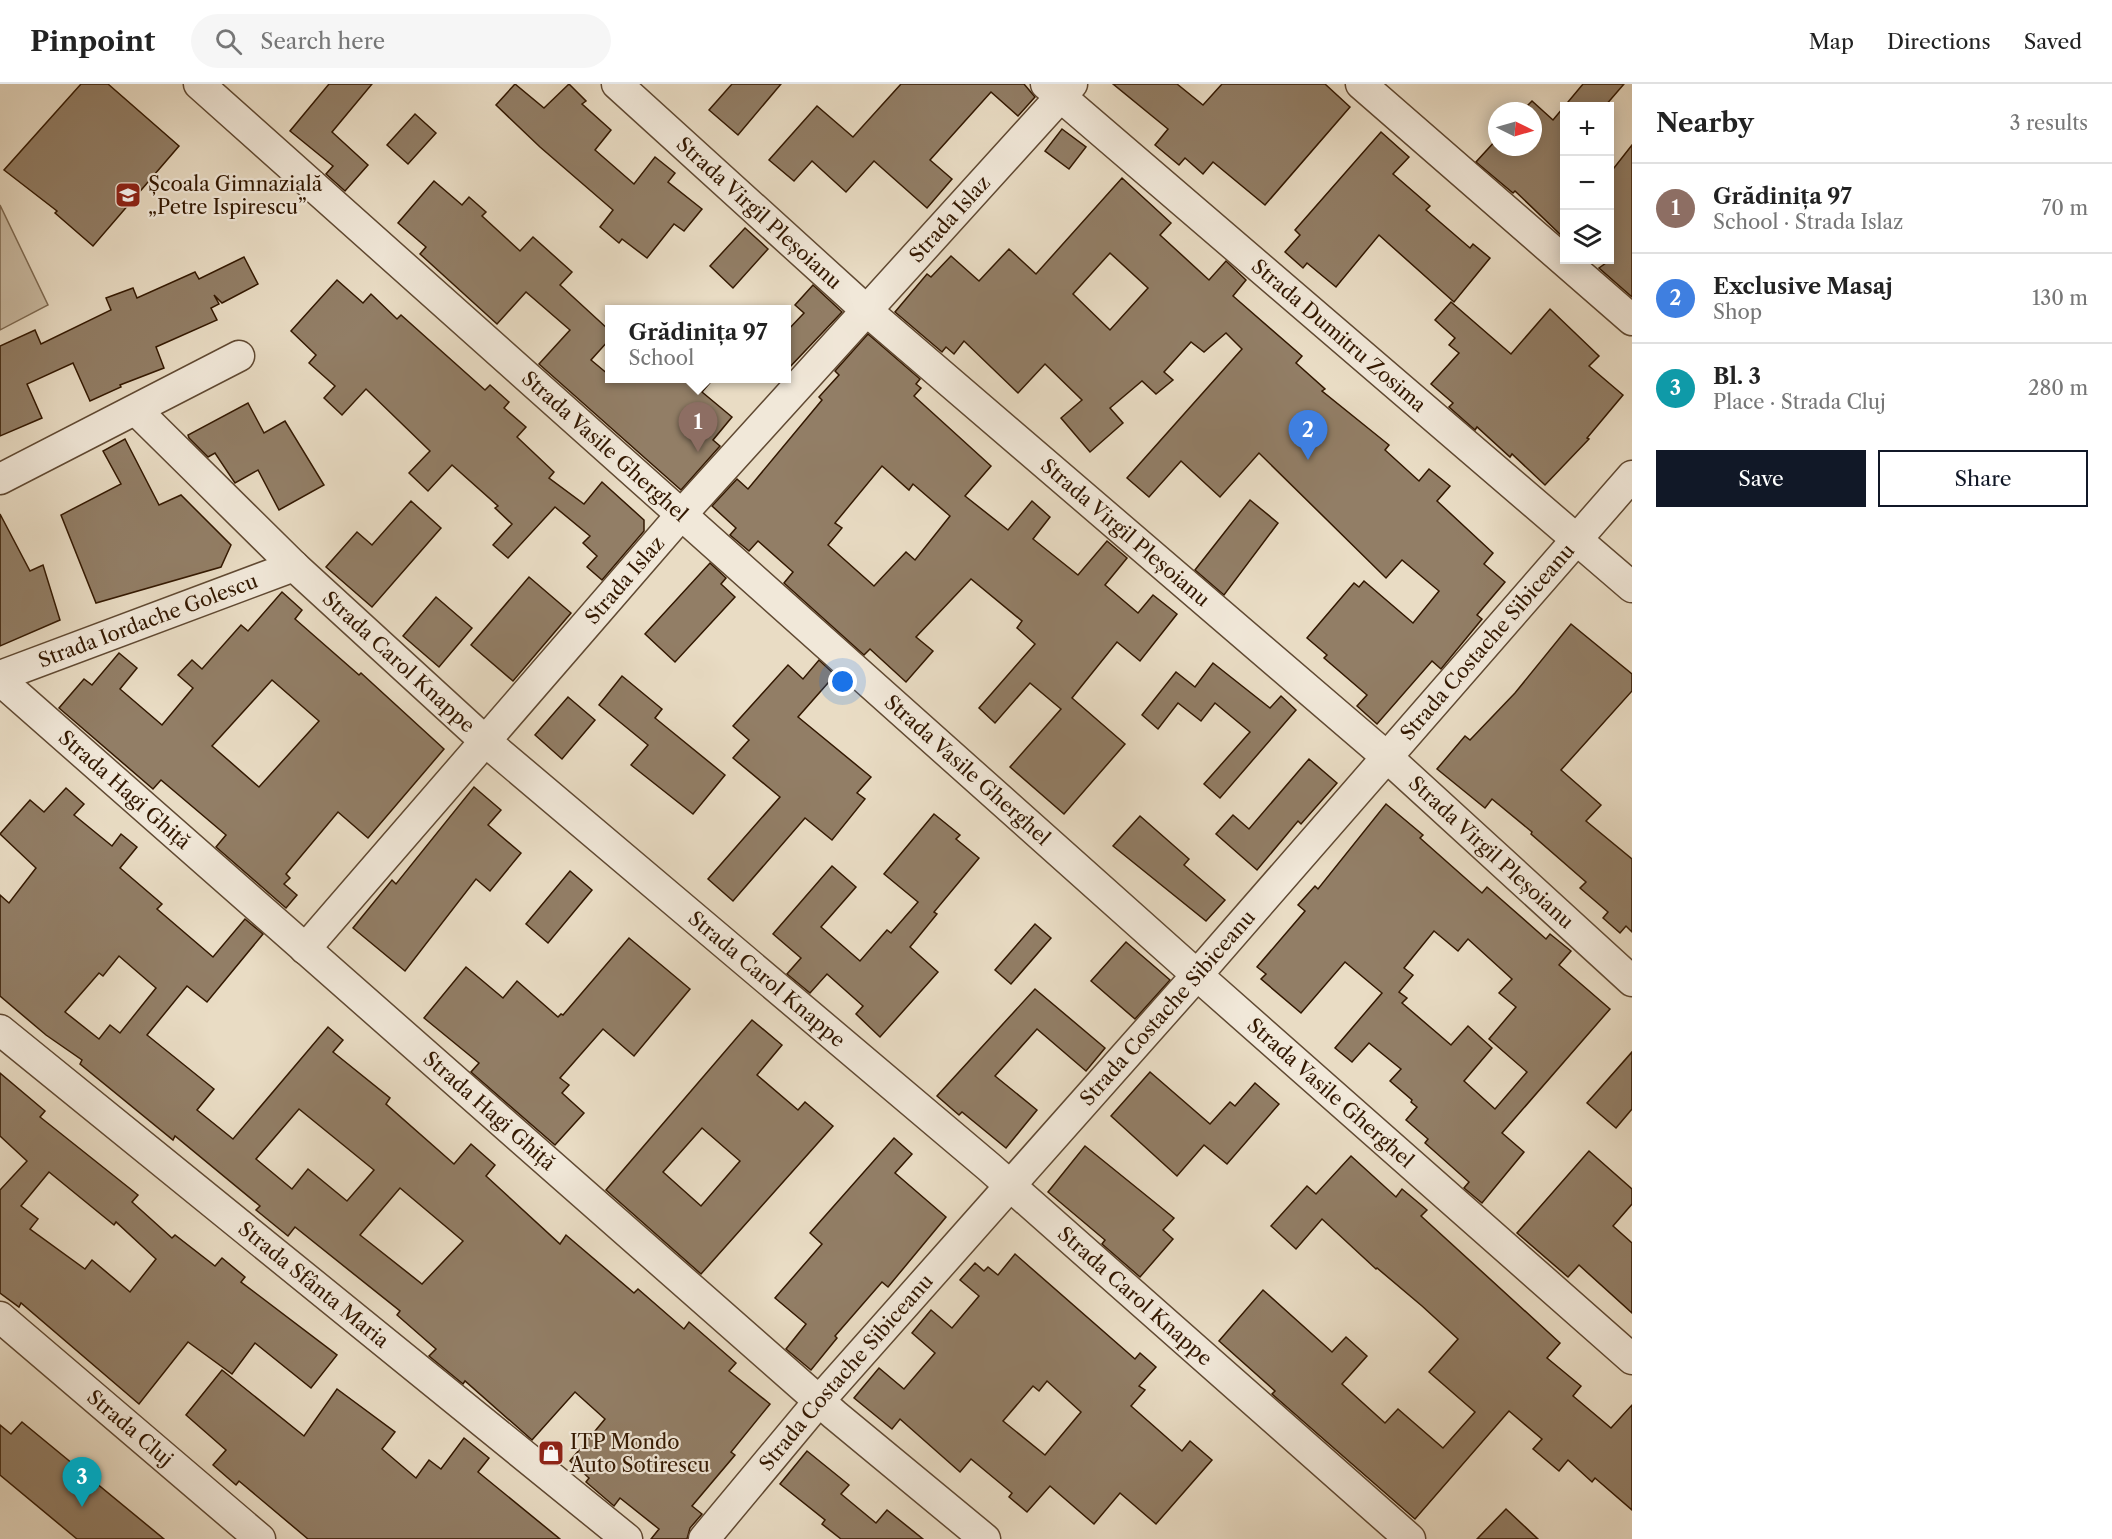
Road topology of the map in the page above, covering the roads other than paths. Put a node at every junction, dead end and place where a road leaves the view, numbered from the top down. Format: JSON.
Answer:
{"nodes":[{"id":1,"x":199,"y":84,"type":"edge"},
{"id":2,"x":617,"y":84,"type":"edge"},
{"id":3,"x":1361,"y":84,"type":"edge"},
{"id":4,"x":1059,"y":88,"type":"edge"},
{"id":5,"x":866,"y":310,"type":"junction"},
{"id":6,"x":1632,"y":320,"type":"edge"},
{"id":7,"x":239,"y":356,"type":"dead end"},
{"id":8,"x":136,"y":410,"type":"junction"},
{"id":9,"x":1632,"y":476,"type":"edge"},
{"id":10,"x":0,"y":479,"type":"edge"},
{"id":11,"x":681,"y":515,"type":"junction"},
{"id":12,"x":1576,"y":538,"type":"junction"},
{"id":13,"x":294,"y":566,"type":"junction"},
{"id":14,"x":1632,"y":587,"type":"edge"},
{"id":15,"x":0,"y":678,"type":"edge"},
{"id":16,"x":484,"y":740,"type":"junction"},
{"id":17,"x":1388,"y":758,"type":"junction"},
{"id":18,"x":305,"y":950,"type":"junction"},
{"id":19,"x":1197,"y":975,"type":"junction"},
{"id":20,"x":1632,"y":981,"type":"edge"},
{"id":21,"x":0,"y":1030,"type":"edge"},
{"id":22,"x":1010,"y":1185,"type":"junction"},
{"id":23,"x":0,"y":1317,"type":"edge"},
{"id":24,"x":1632,"y":1359,"type":"edge"},
{"id":25,"x":819,"y":1401,"type":"junction"},
{"id":26,"x":260,"y":1539,"type":"edge"},
{"id":27,"x":627,"y":1539,"type":"edge"},
{"id":28,"x":704,"y":1539,"type":"edge"},
{"id":29,"x":985,"y":1539,"type":"edge"},
{"id":30,"x":1410,"y":1539,"type":"edge"}],
"edges":[{"from":1,"to":11,"type":"street","name":"Strada Vasile Gherghel"},
{"from":2,"to":5,"type":"street","name":"Strada Virgil Pleșoianu"},
{"from":3,"to":6,"type":"street"},
{"from":4,"to":5,"type":"street","name":"Strada Islaz"},
{"from":4,"to":12,"type":"street","name":"Strada Dumitru Zosima"},
{"from":5,"to":11,"type":"street","name":"Strada Islaz"},
{"from":5,"to":17,"type":"street","name":"Strada Virgil Pleșoianu"},
{"from":7,"to":8,"type":"street"},
{"from":8,"to":10,"type":"street"},
{"from":8,"to":13,"type":"street","name":"Strada Carol Knappe"},
{"from":9,"to":12,"type":"street","name":"Strada Costache Sibiceanu"},
{"from":11,"to":16,"type":"street","name":"Strada Islaz"},
{"from":11,"to":19,"type":"street","name":"Strada Vasile Gherghel"},
{"from":12,"to":14,"type":"street","name":"Strada Dumitru Zosima"},
{"from":12,"to":17,"type":"street","name":"Strada Costache Sibiceanu"},
{"from":13,"to":15,"type":"street","name":"Strada Iordache Golescu"},
{"from":13,"to":16,"type":"street","name":"Strada Carol Knappe"},
{"from":15,"to":18,"type":"street","name":"Strada Hagi Ghiță"},
{"from":16,"to":18,"type":"street","name":"Strada Islaz"},
{"from":16,"to":22,"type":"street","name":"Strada Carol Knappe"},
{"from":17,"to":19,"type":"street","name":"Strada Costache Sibiceanu"},
{"from":17,"to":20,"type":"street","name":"Strada Virgil Pleșoianu"},
{"from":18,"to":25,"type":"street","name":"Strada Hagi Ghiță"},
{"from":19,"to":22,"type":"street","name":"Strada Costache Sibiceanu"},
{"from":19,"to":24,"type":"street","name":"Strada Vasile Gherghel"},
{"from":21,"to":27,"type":"street","name":"Strada Sfânta Maria"},
{"from":22,"to":25,"type":"street","name":"Strada Costache Sibiceanu"},
{"from":22,"to":30,"type":"street","name":"Strada Carol Knappe"},
{"from":23,"to":26,"type":"street","name":"Strada Cluj"},
{"from":25,"to":28,"type":"street","name":"Strada Costache Sibiceanu"},
{"from":25,"to":29,"type":"street","name":"Strada Hagi Ghiță"}]}
